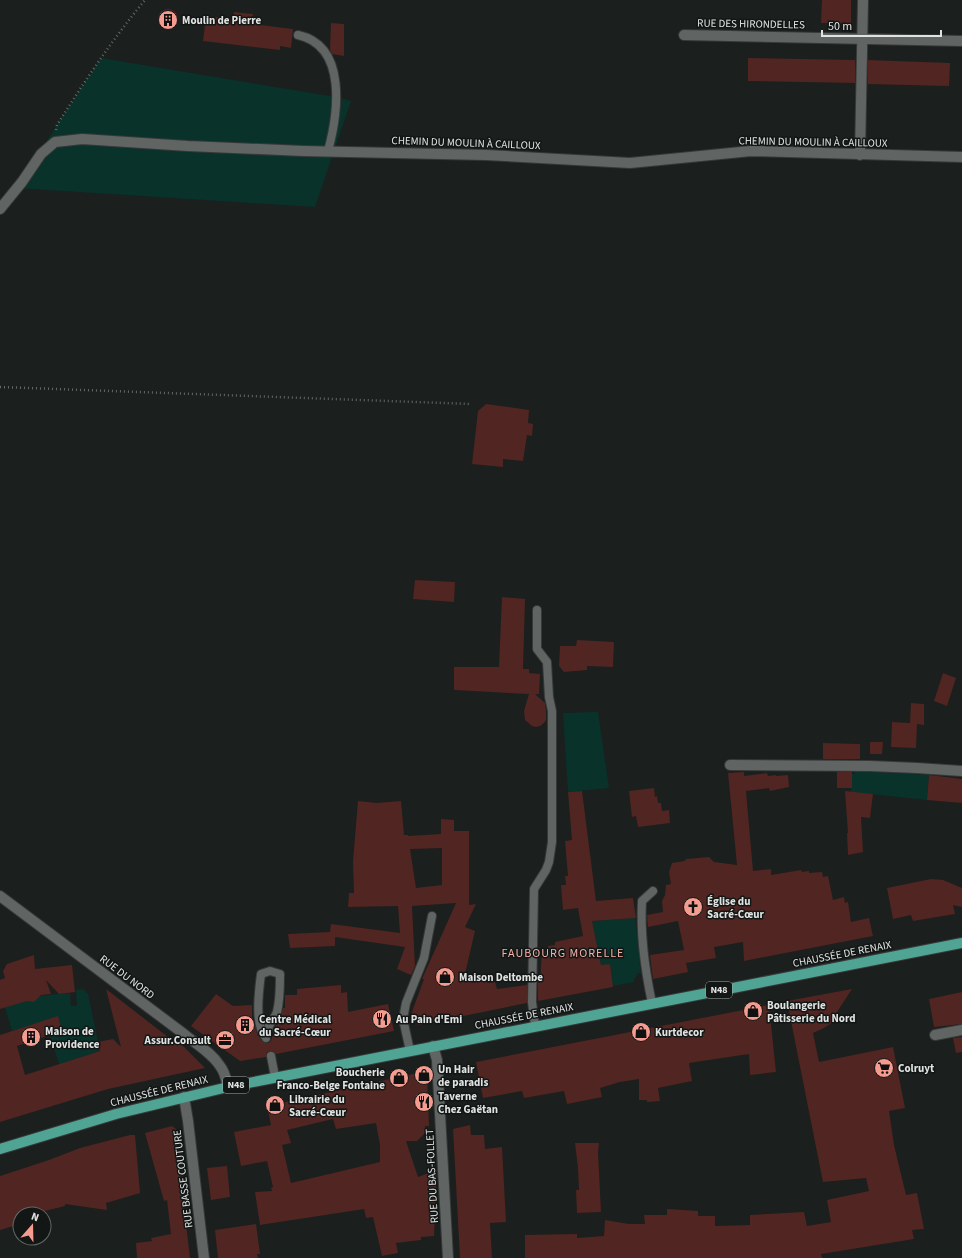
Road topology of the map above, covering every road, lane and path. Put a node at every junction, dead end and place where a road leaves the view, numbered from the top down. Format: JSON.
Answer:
{"nodes":[{"id":1,"x":145,"y":0,"type":"edge"},
{"id":2,"x":863,"y":0,"type":"edge"},
{"id":3,"x":298,"y":35,"type":"dead end"},
{"id":4,"x":684,"y":35,"type":"dead end"},
{"id":5,"x":862,"y":39,"type":"junction"},
{"id":6,"x":962,"y":41,"type":"edge"},
{"id":7,"x":55,"y":142,"type":"junction"},
{"id":8,"x":328,"y":151,"type":"junction"},
{"id":9,"x":860,"y":155,"type":"junction"},
{"id":10,"x":962,"y":157,"type":"edge"},
{"id":11,"x":0,"y":209,"type":"edge"},
{"id":12,"x":0,"y":387,"type":"edge"},
{"id":13,"x":471,"y":404,"type":"dead end"},
{"id":14,"x":537,"y":610,"type":"dead end"},
{"id":15,"x":730,"y":766,"type":"dead end"},
{"id":16,"x":962,"y":771,"type":"edge"},
{"id":17,"x":653,"y":891,"type":"dead end"},
{"id":18,"x":0,"y":896,"type":"edge"},
{"id":19,"x":432,"y":916,"type":"dead end"},
{"id":20,"x":962,"y":943,"type":"edge"},
{"id":21,"x":652,"y":1003,"type":"junction"},
{"id":22,"x":536,"y":1026,"type":"junction"},
{"id":23,"x":962,"y":1030,"type":"edge"},
{"id":24,"x":935,"y":1035,"type":"dead end"},
{"id":25,"x":266,"y":1038,"type":"joint"},
{"id":26,"x":433,"y":1046,"type":"junction"},
{"id":27,"x":410,"y":1051,"type":"junction"},
{"id":28,"x":271,"y":1056,"type":"dead end"},
{"id":29,"x":275,"y":1077,"type":"junction"},
{"id":30,"x":228,"y":1087,"type":"junction"},
{"id":31,"x":184,"y":1097,"type":"junction"},
{"id":32,"x":0,"y":1149,"type":"edge"},
{"id":33,"x":204,"y":1258,"type":"edge"},
{"id":34,"x":448,"y":1258,"type":"edge"}],
"edges":[{"from":1,"to":7,"type":"path"},
{"from":2,"to":5,"type":"street"},
{"from":3,"to":8,"type":"lane"},
{"from":4,"to":5,"type":"street","name":"RUE DES HIRONDELLES"},
{"from":5,"to":6,"type":"street","name":"RUE DES HIRONDELLES"},
{"from":5,"to":9,"type":"street"},
{"from":7,"to":8,"type":"street","name":"CHEMIN DU MOULIN À CAILLOUX"},
{"from":7,"to":11,"type":"street"},
{"from":8,"to":9,"type":"street","name":"CHEMIN DU MOULIN À CAILLOUX"},
{"from":9,"to":10,"type":"street","name":"CHEMIN DU MOULIN À CAILLOUX"},
{"from":12,"to":13,"type":"path"},
{"from":14,"to":22,"type":"lane"},
{"from":15,"to":16,"type":"street"},
{"from":17,"to":21,"type":"lane"},
{"from":18,"to":30,"type":"street","name":"RUE DU NORD"},
{"from":19,"to":27,"type":"lane"},
{"from":20,"to":21,"type":"main road","name":"CHAUSSÉE DE RENAIX","number":"N48"},
{"from":21,"to":22,"type":"main road","name":"CHAUSSÉE DE RENAIX","number":"N48"},
{"from":22,"to":26,"type":"main road","name":"CHAUSSÉE DE RENAIX","number":"N48"},
{"from":23,"to":24,"type":"street"},
{"from":25,"to":25,"type":"lane"},
{"from":26,"to":27,"type":"main road","name":"CHAUSSÉE DE RENAIX","number":"N48"},
{"from":26,"to":34,"type":"street","name":"RUE DU BAS-FOLLET"},
{"from":27,"to":29,"type":"main road","name":"CHAUSSÉE DE RENAIX","number":"N48"},
{"from":28,"to":29,"type":"lane"},
{"from":29,"to":30,"type":"main road","name":"CHAUSSÉE DE RENAIX","number":"N48"},
{"from":30,"to":31,"type":"main road","name":"CHAUSSÉE DE RENAIX","number":"N48"},
{"from":31,"to":32,"type":"main road","name":"CHAUSSÉE DE RENAIX","number":"N48"},
{"from":31,"to":33,"type":"street","name":"RUE BASSE COUTURE"}]}
